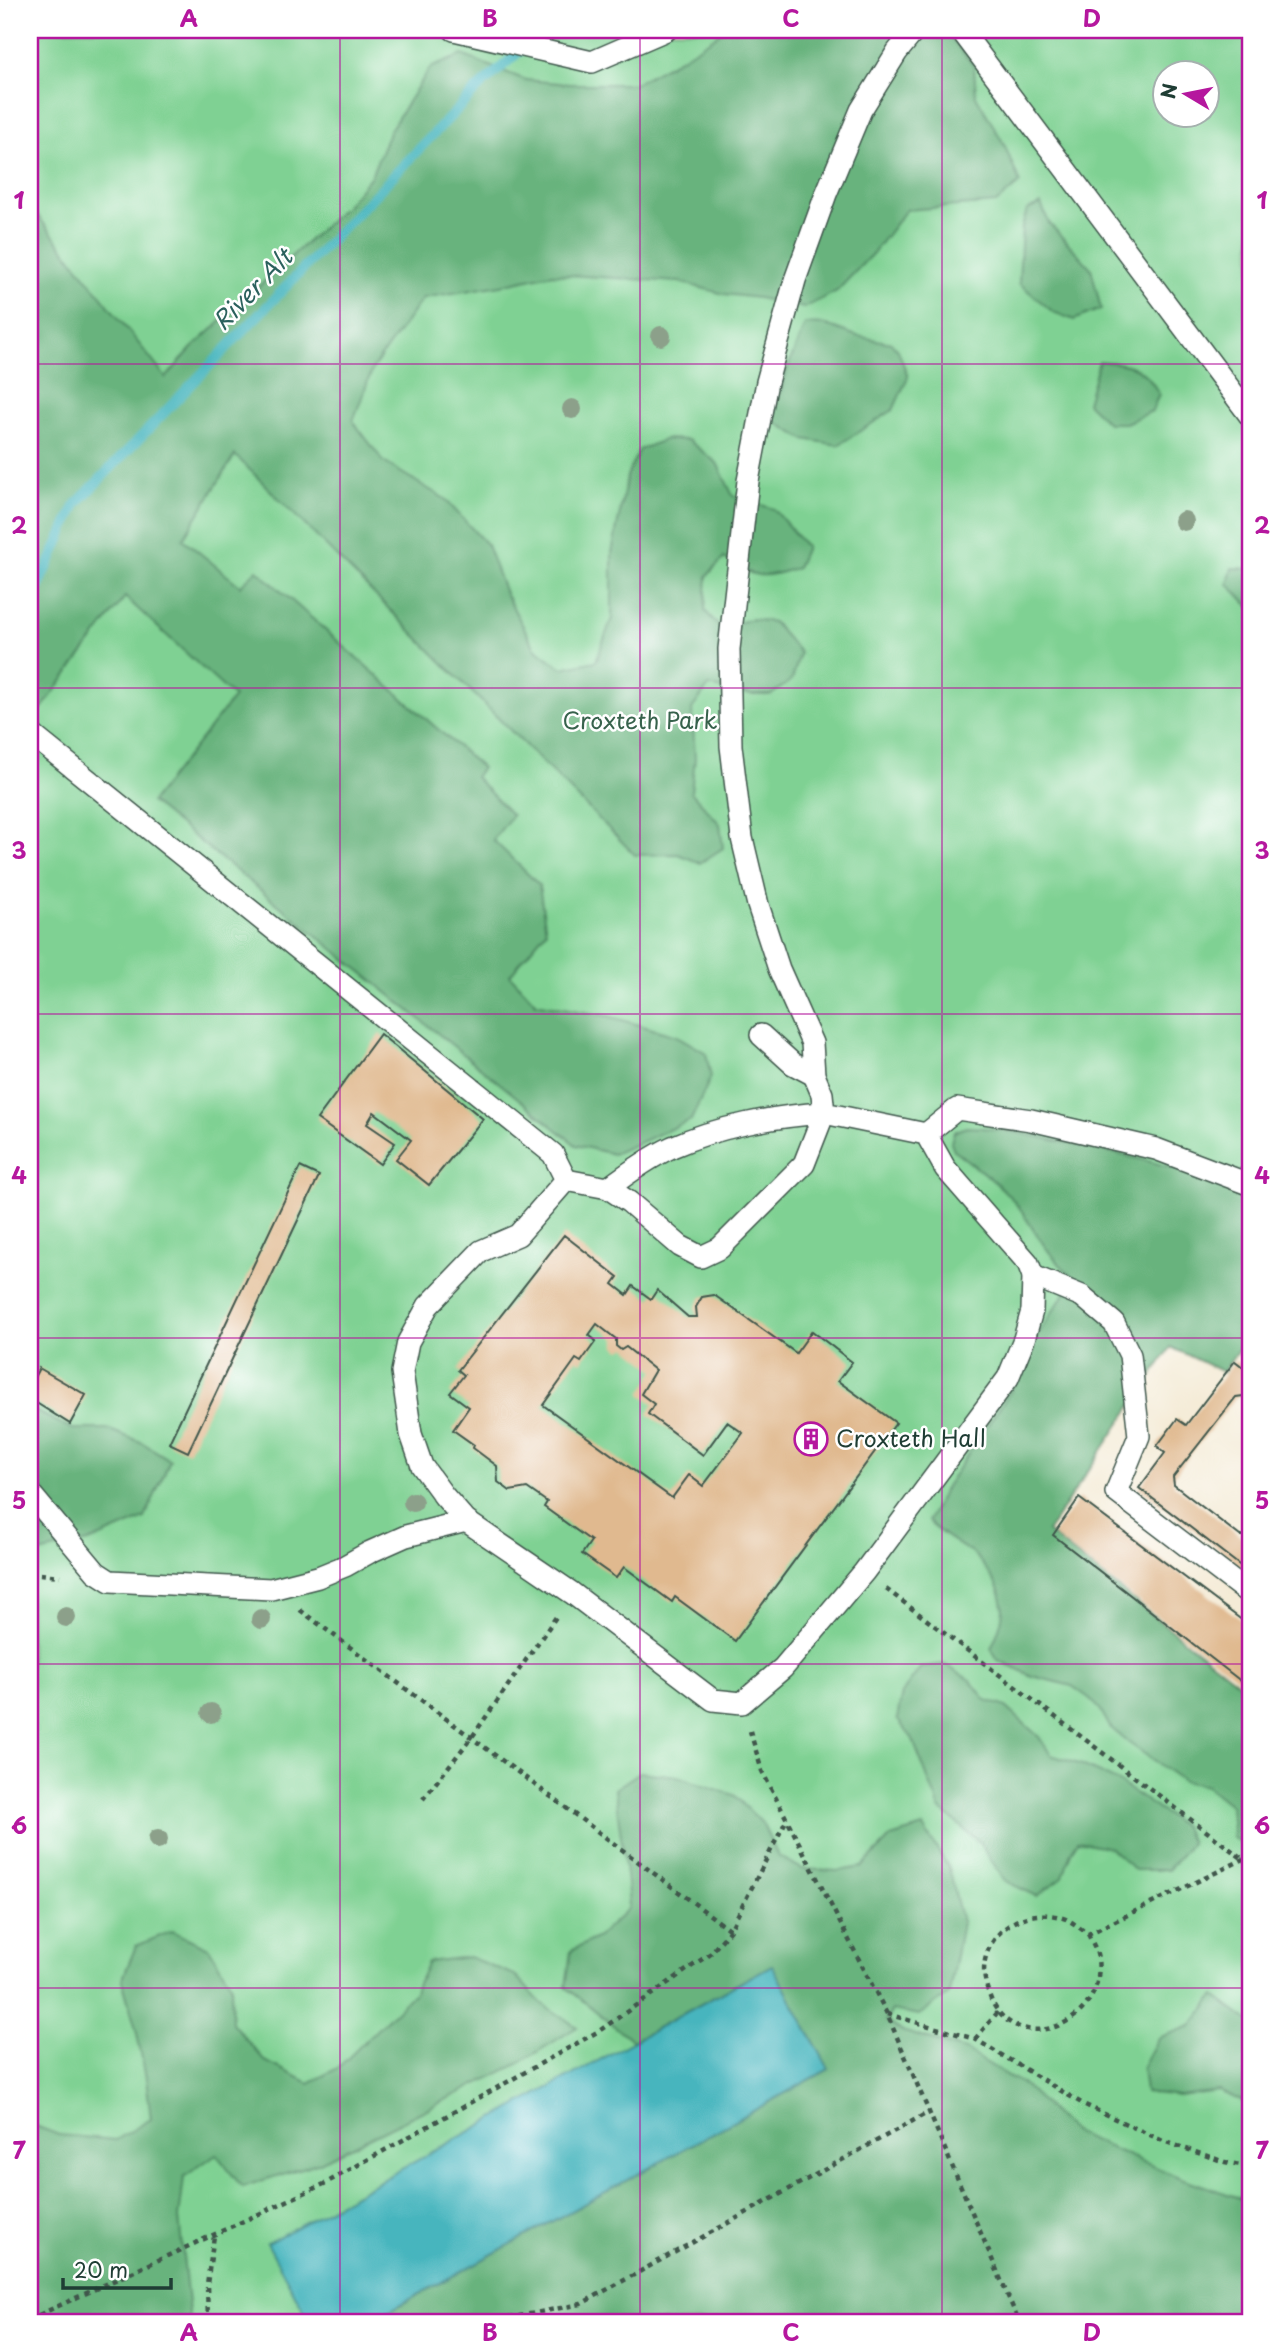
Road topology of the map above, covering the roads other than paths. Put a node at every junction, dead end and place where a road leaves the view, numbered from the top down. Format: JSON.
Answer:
{"nodes":[{"id":1,"x":454,"y":30,"type":"edge"},
{"id":2,"x":666,"y":30,"type":"edge"},
{"id":3,"x":915,"y":30,"type":"edge"},
{"id":4,"x":961,"y":30,"type":"edge"},
{"id":5,"x":1251,"y":417,"type":"edge"},
{"id":6,"x":30,"y":733,"type":"edge"},
{"id":7,"x":761,"y":1035,"type":"dead end"},
{"id":8,"x":814,"y":1075,"type":"junction"},
{"id":9,"x":824,"y":1113,"type":"junction"},
{"id":10,"x":926,"y":1135,"type":"junction"},
{"id":11,"x":566,"y":1180,"type":"junction"},
{"id":12,"x":1251,"y":1185,"type":"edge"},
{"id":13,"x":608,"y":1188,"type":"junction"},
{"id":14,"x":1033,"y":1276,"type":"junction"},
{"id":15,"x":30,"y":1493,"type":"edge"},
{"id":16,"x":466,"y":1521,"type":"junction"},
{"id":17,"x":1251,"y":1595,"type":"edge"}],
"edges":[{"from":1,"to":2,"type":"lane"},
{"from":3,"to":8,"type":"lane"},
{"from":4,"to":5,"type":"lane"},
{"from":6,"to":11,"type":"lane"},
{"from":7,"to":8,"type":"lane"},
{"from":8,"to":9,"type":"lane"},
{"from":9,"to":10,"type":"lane"},
{"from":9,"to":13,"type":"lane"},
{"from":9,"to":13,"type":"lane"},
{"from":10,"to":12,"type":"lane"},
{"from":10,"to":14,"type":"lane"},
{"from":11,"to":13,"type":"lane"},
{"from":11,"to":16,"type":"lane"},
{"from":14,"to":16,"type":"lane"},
{"from":14,"to":17,"type":"lane"},
{"from":15,"to":16,"type":"lane"}]}
